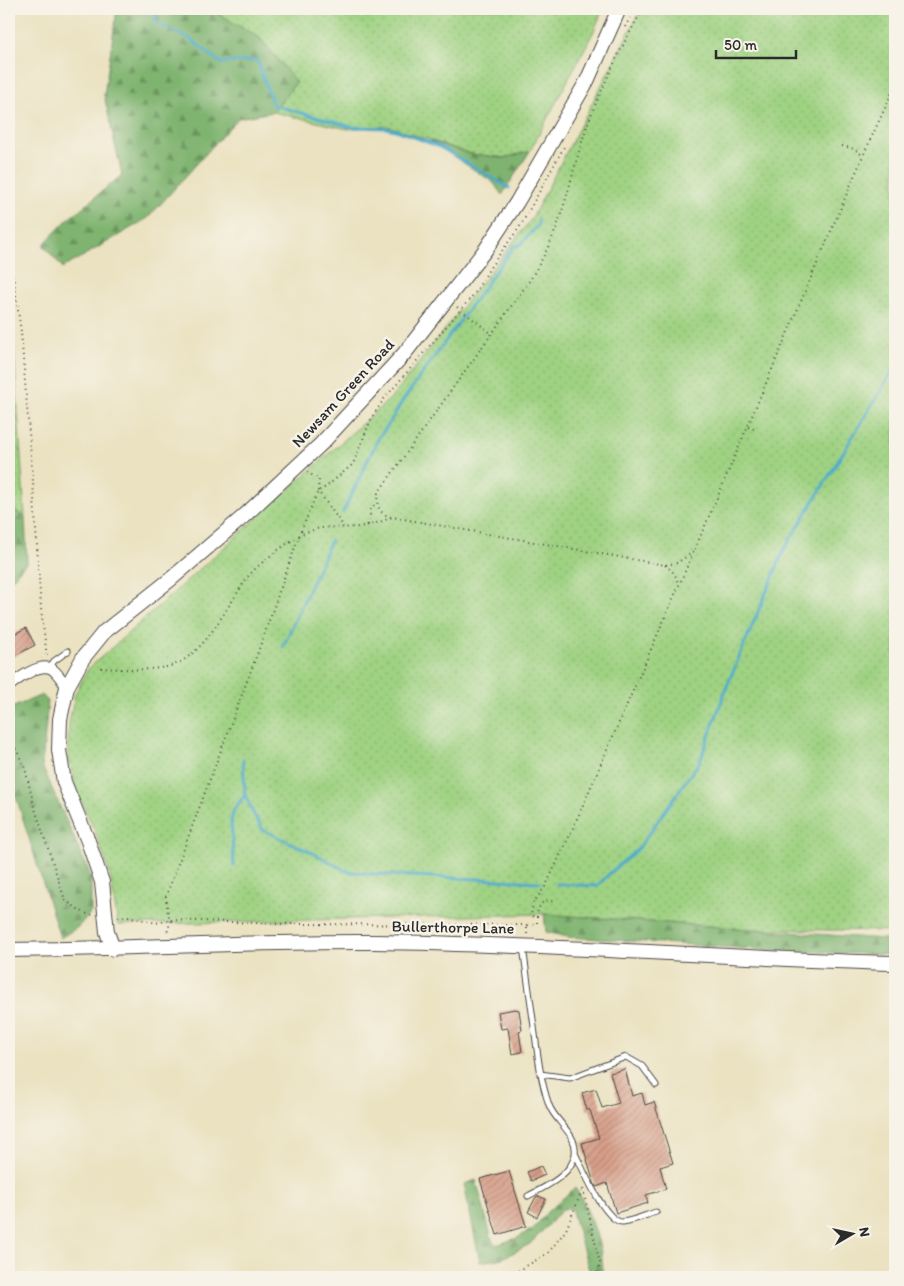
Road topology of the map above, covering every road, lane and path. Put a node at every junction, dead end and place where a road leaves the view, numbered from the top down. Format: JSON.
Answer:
{"nodes":[{"id":1,"x":643,"y":9,"type":"edge"},
{"id":2,"x":624,"y":12,"type":"edge"},
{"id":3,"x":623,"y":31,"type":"dead end"},
{"id":4,"x":895,"y":86,"type":"edge"},
{"id":5,"x":566,"y":143,"type":"dead end"},
{"id":6,"x":842,"y":146,"type":"dead end"},
{"id":7,"x":863,"y":156,"type":"junction"},
{"id":8,"x":9,"y":262,"type":"edge"},
{"id":9,"x":460,"y":310,"type":"junction"},
{"id":10,"x":492,"y":333,"type":"junction"},
{"id":11,"x":748,"y":427,"type":"junction"},
{"id":12,"x":757,"y":430,"type":"dead end"},
{"id":13,"x":298,"y":466,"type":"junction"},
{"id":14,"x":318,"y":491,"type":"junction"},
{"id":15,"x":376,"y":502,"type":"junction"},
{"id":16,"x":392,"y":517,"type":"junction"},
{"id":17,"x":368,"y":525,"type":"junction"},
{"id":18,"x":344,"y":526,"type":"junction"},
{"id":19,"x":298,"y":536,"type":"junction"},
{"id":20,"x":694,"y":552,"type":"junction"},
{"id":21,"x":665,"y":565,"type":"junction"},
{"id":22,"x":678,"y":587,"type":"junction"},
{"id":23,"x":68,"y":651,"type":"dead end"},
{"id":24,"x":9,"y":667,"type":"edge"},
{"id":25,"x":49,"y":668,"type":"junction"},
{"id":26,"x":101,"y":668,"type":"dead end"},
{"id":27,"x":12,"y":684,"type":"edge"},
{"id":28,"x":67,"y":687,"type":"junction"},
{"id":29,"x":9,"y":735,"type":"edge"},
{"id":30,"x":554,"y":901,"type":"dead end"},
{"id":31,"x":537,"y":917,"type":"junction"},
{"id":32,"x":105,"y":918,"type":"junction"},
{"id":33,"x":171,"y":920,"type":"junction"},
{"id":34,"x":527,"y":925,"type":"junction"},
{"id":35,"x":525,"y":946,"type":"junction"},
{"id":36,"x":113,"y":949,"type":"junction"},
{"id":37,"x":9,"y":950,"type":"edge"},
{"id":38,"x":895,"y":963,"type":"edge"},
{"id":39,"x":540,"y":1074,"type":"junction"},
{"id":40,"x":656,"y":1085,"type":"dead end"},
{"id":41,"x":575,"y":1153,"type":"junction"},
{"id":42,"x":581,"y":1180,"type":"dead end"},
{"id":43,"x":583,"y":1188,"type":"junction"},
{"id":44,"x":528,"y":1196,"type":"dead end"},
{"id":45,"x":656,"y":1212,"type":"dead end"},
{"id":46,"x":494,"y":1277,"type":"edge"},
{"id":47,"x":597,"y":1277,"type":"edge"}],
"edges":[{"from":1,"to":10,"type":"path"},
{"from":2,"to":3,"type":"path"},
{"from":2,"to":13,"type":"street","name":"Newsam Green Road"},
{"from":4,"to":7,"type":"path"},
{"from":5,"to":9,"type":"path"},
{"from":6,"to":7,"type":"path"},
{"from":7,"to":11,"type":"path"},
{"from":8,"to":25,"type":"path"},
{"from":9,"to":10,"type":"path"},
{"from":9,"to":14,"type":"path"},
{"from":10,"to":15,"type":"path"},
{"from":11,"to":12,"type":"path"},
{"from":11,"to":20,"type":"path"},
{"from":13,"to":14,"type":"path"},
{"from":13,"to":28,"type":"street","name":"Newsam Green Road"},
{"from":14,"to":18,"type":"path"},
{"from":14,"to":19,"type":"path"},
{"from":15,"to":16,"type":"path"},
{"from":15,"to":17,"type":"path"},
{"from":16,"to":17,"type":"path"},
{"from":16,"to":21,"type":"path"},
{"from":17,"to":18,"type":"path"},
{"from":18,"to":19,"type":"path"},
{"from":19,"to":26,"type":"path"},
{"from":19,"to":33,"type":"path"},
{"from":20,"to":21,"type":"path"},
{"from":20,"to":22,"type":"path"},
{"from":21,"to":22,"type":"path"},
{"from":22,"to":31,"type":"path"},
{"from":23,"to":25,"type":"lane"},
{"from":24,"to":27,"type":"lane"},
{"from":25,"to":27,"type":"street"},
{"from":25,"to":28,"type":"street"},
{"from":28,"to":32,"type":"street","name":"Newsam Green Road"},
{"from":29,"to":32,"type":"path"},
{"from":30,"to":31,"type":"path"},
{"from":31,"to":34,"type":"path"},
{"from":32,"to":33,"type":"path"},
{"from":32,"to":36,"type":"street","name":"Newsam Green Road"},
{"from":33,"to":34,"type":"path"},
{"from":34,"to":35,"type":"path"},
{"from":35,"to":36,"type":"street","name":"Bullerthorpe Lane"},
{"from":35,"to":38,"type":"street","name":"Bullerthorpe Lane"},
{"from":35,"to":39,"type":"lane"},
{"from":36,"to":37,"type":"street","name":"Bullerthorpe Lane"},
{"from":39,"to":40,"type":"lane"},
{"from":39,"to":41,"type":"lane"},
{"from":41,"to":44,"type":"lane"},
{"from":41,"to":45,"type":"lane"},
{"from":42,"to":43,"type":"path"},
{"from":43,"to":46,"type":"path"},
{"from":43,"to":47,"type":"path"}]}
